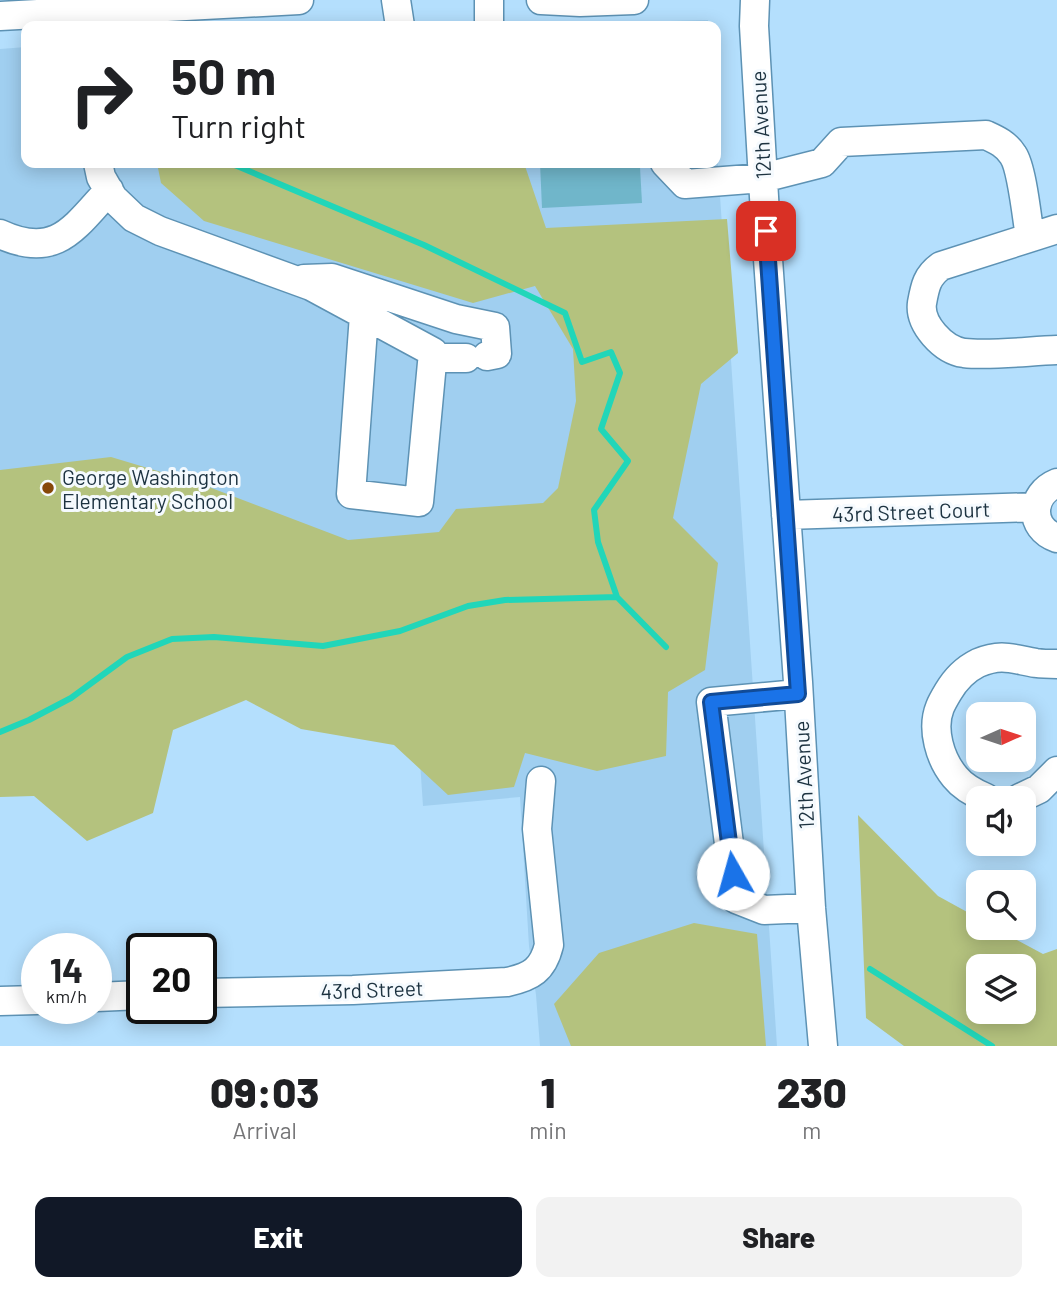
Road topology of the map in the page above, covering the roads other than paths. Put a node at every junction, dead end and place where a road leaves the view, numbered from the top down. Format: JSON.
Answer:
{"nodes":[{"id":1,"x":299,"y":0,"type":"edge"},
{"id":2,"x":396,"y":0,"type":"edge"},
{"id":3,"x":489,"y":0,"type":"edge"},
{"id":4,"x":541,"y":0,"type":"edge"},
{"id":5,"x":634,"y":0,"type":"edge"},
{"id":6,"x":755,"y":0,"type":"edge"},
{"id":7,"x":179,"y":3,"type":"edge"},
{"id":8,"x":571,"y":14,"type":"edge"},
{"id":9,"x":0,"y":16,"type":"edge"},
{"id":10,"x":92,"y":19,"type":"edge"},
{"id":11,"x":399,"y":21,"type":"edge"},
{"id":12,"x":489,"y":21,"type":"edge"},
{"id":13,"x":98,"y":168,"type":"edge"},
{"id":14,"x":670,"y":168,"type":"edge"},
{"id":15,"x":763,"y":178,"type":"junction"},
{"id":16,"x":109,"y":190,"type":"junction"},
{"id":17,"x":1057,"y":229,"type":"edge"},
{"id":18,"x":0,"y":234,"type":"edge"},
{"id":19,"x":1030,"y":237,"type":"junction"},
{"id":20,"x":294,"y":280,"type":"junction"},
{"id":21,"x":364,"y":315,"type":"junction"},
{"id":22,"x":1057,"y":350,"type":"edge"},
{"id":23,"x":432,"y":358,"type":"junction"},
{"id":24,"x":1057,"y":483,"type":"edge"},
{"id":25,"x":1036,"y":507,"type":"junction"},
{"id":26,"x":786,"y":515,"type":"junction"},
{"id":27,"x":1057,"y":537,"type":"edge"},
{"id":28,"x":1057,"y":664,"type":"edge"},
{"id":29,"x":798,"y":694,"type":"junction"},
{"id":30,"x":1057,"y":771,"type":"edge"},
{"id":31,"x":541,"y":781,"type":"dead end"},
{"id":32,"x":966,"y":787,"type":"edge"},
{"id":33,"x":1036,"y":790,"type":"edge"},
{"id":34,"x":811,"y":908,"type":"junction"},
{"id":35,"x":217,"y":993,"type":"edge"},
{"id":36,"x":21,"y":1000,"type":"edge"},
{"id":37,"x":0,"y":1001,"type":"edge"},
{"id":38,"x":823,"y":1046,"type":"edge"}],
"edges":[{"from":1,"to":7,"type":"street"},
{"from":2,"to":11,"type":"street"},
{"from":3,"to":12,"type":"street"},
{"from":4,"to":8,"type":"street"},
{"from":5,"to":8,"type":"street"},
{"from":6,"to":15,"type":"street","name":"12th Avenue"},
{"from":7,"to":10,"type":"street"},
{"from":9,"to":10,"type":"street"},
{"from":13,"to":16,"type":"street"},
{"from":14,"to":15,"type":"street"},
{"from":15,"to":19,"type":"street"},
{"from":15,"to":26,"type":"street","name":"12th Avenue"},
{"from":16,"to":18,"type":"street"},
{"from":16,"to":20,"type":"street"},
{"from":17,"to":19,"type":"street"},
{"from":19,"to":22,"type":"street"},
{"from":20,"to":21,"type":"street"},
{"from":20,"to":23,"type":"street"},
{"from":21,"to":23,"type":"street"},
{"from":21,"to":23,"type":"street"},
{"from":24,"to":25,"type":"street"},
{"from":25,"to":26,"type":"street","name":"43rd Street Court"},
{"from":25,"to":27,"type":"street"},
{"from":26,"to":29,"type":"street","name":"12th Avenue"},
{"from":28,"to":32,"type":"street"},
{"from":29,"to":34,"type":"street","name":"12th Avenue"},
{"from":29,"to":34,"type":"street"},
{"from":30,"to":33,"type":"street"},
{"from":31,"to":35,"type":"street","name":"43rd Street"},
{"from":34,"to":38,"type":"street","name":"12th Avenue"},
{"from":36,"to":37,"type":"street"}]}
